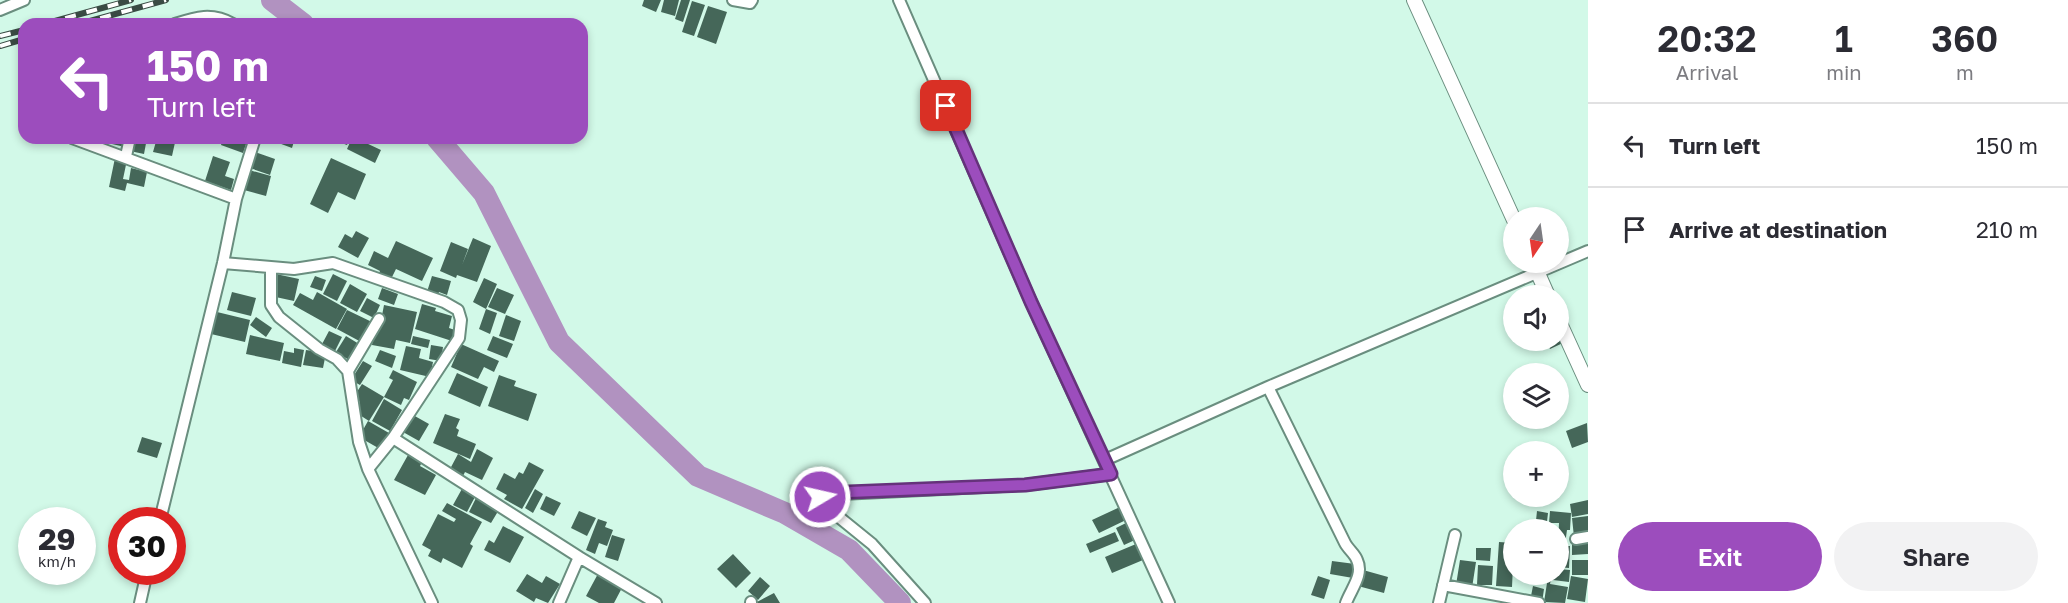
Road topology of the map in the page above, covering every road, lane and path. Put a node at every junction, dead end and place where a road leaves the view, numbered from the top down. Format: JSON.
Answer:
{"nodes":[{"id":1,"x":24,"y":0,"type":"edge"},
{"id":2,"x":733,"y":0,"type":"edge"},
{"id":3,"x":752,"y":0,"type":"edge"},
{"id":4,"x":899,"y":0,"type":"edge"},
{"id":5,"x":1414,"y":0,"type":"edge"},
{"id":6,"x":0,"y":10,"type":"edge"},
{"id":7,"x":192,"y":18,"type":"edge"},
{"id":8,"x":216,"y":18,"type":"edge"},
{"id":9,"x":90,"y":144,"type":"edge"},
{"id":10,"x":129,"y":144,"type":"edge"},
{"id":11,"x":253,"y":144,"type":"edge"},
{"id":12,"x":126,"y":156,"type":"junction"},
{"id":13,"x":236,"y":199,"type":"junction"},
{"id":14,"x":1508,"y":207,"type":"edge"},
{"id":15,"x":1588,"y":251,"type":"edge"},
{"id":16,"x":1569,"y":257,"type":"edge"},
{"id":17,"x":223,"y":263,"type":"junction"},
{"id":18,"x":271,"y":268,"type":"junction"},
{"id":19,"x":1524,"y":273,"type":"edge"},
{"id":20,"x":379,"y":319,"type":"dead end"},
{"id":21,"x":1569,"y":343,"type":"edge"},
{"id":22,"x":348,"y":371,"type":"junction"},
{"id":23,"x":1588,"y":385,"type":"edge"},
{"id":24,"x":1268,"y":387,"type":"junction"},
{"id":25,"x":393,"y":438,"type":"junction"},
{"id":26,"x":1105,"y":460,"type":"junction"},
{"id":27,"x":368,"y":469,"type":"junction"},
{"id":28,"x":1111,"y":474,"type":"junction"},
{"id":29,"x":163,"y":507,"type":"edge"},
{"id":30,"x":1455,"y":535,"type":"dead end"},
{"id":31,"x":1588,"y":537,"type":"edge"},
{"id":32,"x":1576,"y":538,"type":"dead end"},
{"id":33,"x":579,"y":557,"type":"junction"},
{"id":34,"x":144,"y":585,"type":"edge"},
{"id":35,"x":1443,"y":585,"type":"junction"},
{"id":36,"x":561,"y":602,"type":"edge"},
{"id":37,"x":140,"y":603,"type":"edge"},
{"id":38,"x":432,"y":603,"type":"edge"},
{"id":39,"x":656,"y":603,"type":"edge"},
{"id":40,"x":925,"y":603,"type":"edge"},
{"id":41,"x":1169,"y":603,"type":"edge"},
{"id":42,"x":1346,"y":603,"type":"edge"},
{"id":43,"x":1439,"y":603,"type":"edge"},
{"id":44,"x":1539,"y":603,"type":"edge"}],
"edges":[{"from":1,"to":6,"type":"street"},
{"from":2,"to":3,"type":"street"},
{"from":4,"to":26,"type":"street"},
{"from":5,"to":14,"type":"main road"},
{"from":7,"to":8,"type":"street"},
{"from":9,"to":12,"type":"street"},
{"from":10,"to":12,"type":"street"},
{"from":11,"to":13,"type":"street"},
{"from":12,"to":13,"type":"street"},
{"from":13,"to":17,"type":"street"},
{"from":15,"to":16,"type":"street"},
{"from":17,"to":18,"type":"street"},
{"from":17,"to":29,"type":"street"},
{"from":18,"to":22,"type":"street"},
{"from":18,"to":25,"type":"street"},
{"from":19,"to":24,"type":"street"},
{"from":20,"to":22,"type":"street"},
{"from":21,"to":23,"type":"main road"},
{"from":22,"to":27,"type":"street"},
{"from":24,"to":26,"type":"street"},
{"from":24,"to":42,"type":"street"},
{"from":25,"to":27,"type":"street"},
{"from":25,"to":33,"type":"street"},
{"from":26,"to":28,"type":"street"},
{"from":27,"to":38,"type":"street"},
{"from":28,"to":40,"type":"street"},
{"from":28,"to":41,"type":"street"},
{"from":30,"to":35,"type":"street"},
{"from":31,"to":32,"type":"street"},
{"from":33,"to":36,"type":"street"},
{"from":33,"to":39,"type":"street"},
{"from":34,"to":37,"type":"street"},
{"from":35,"to":43,"type":"street"},
{"from":35,"to":44,"type":"street"}]}
